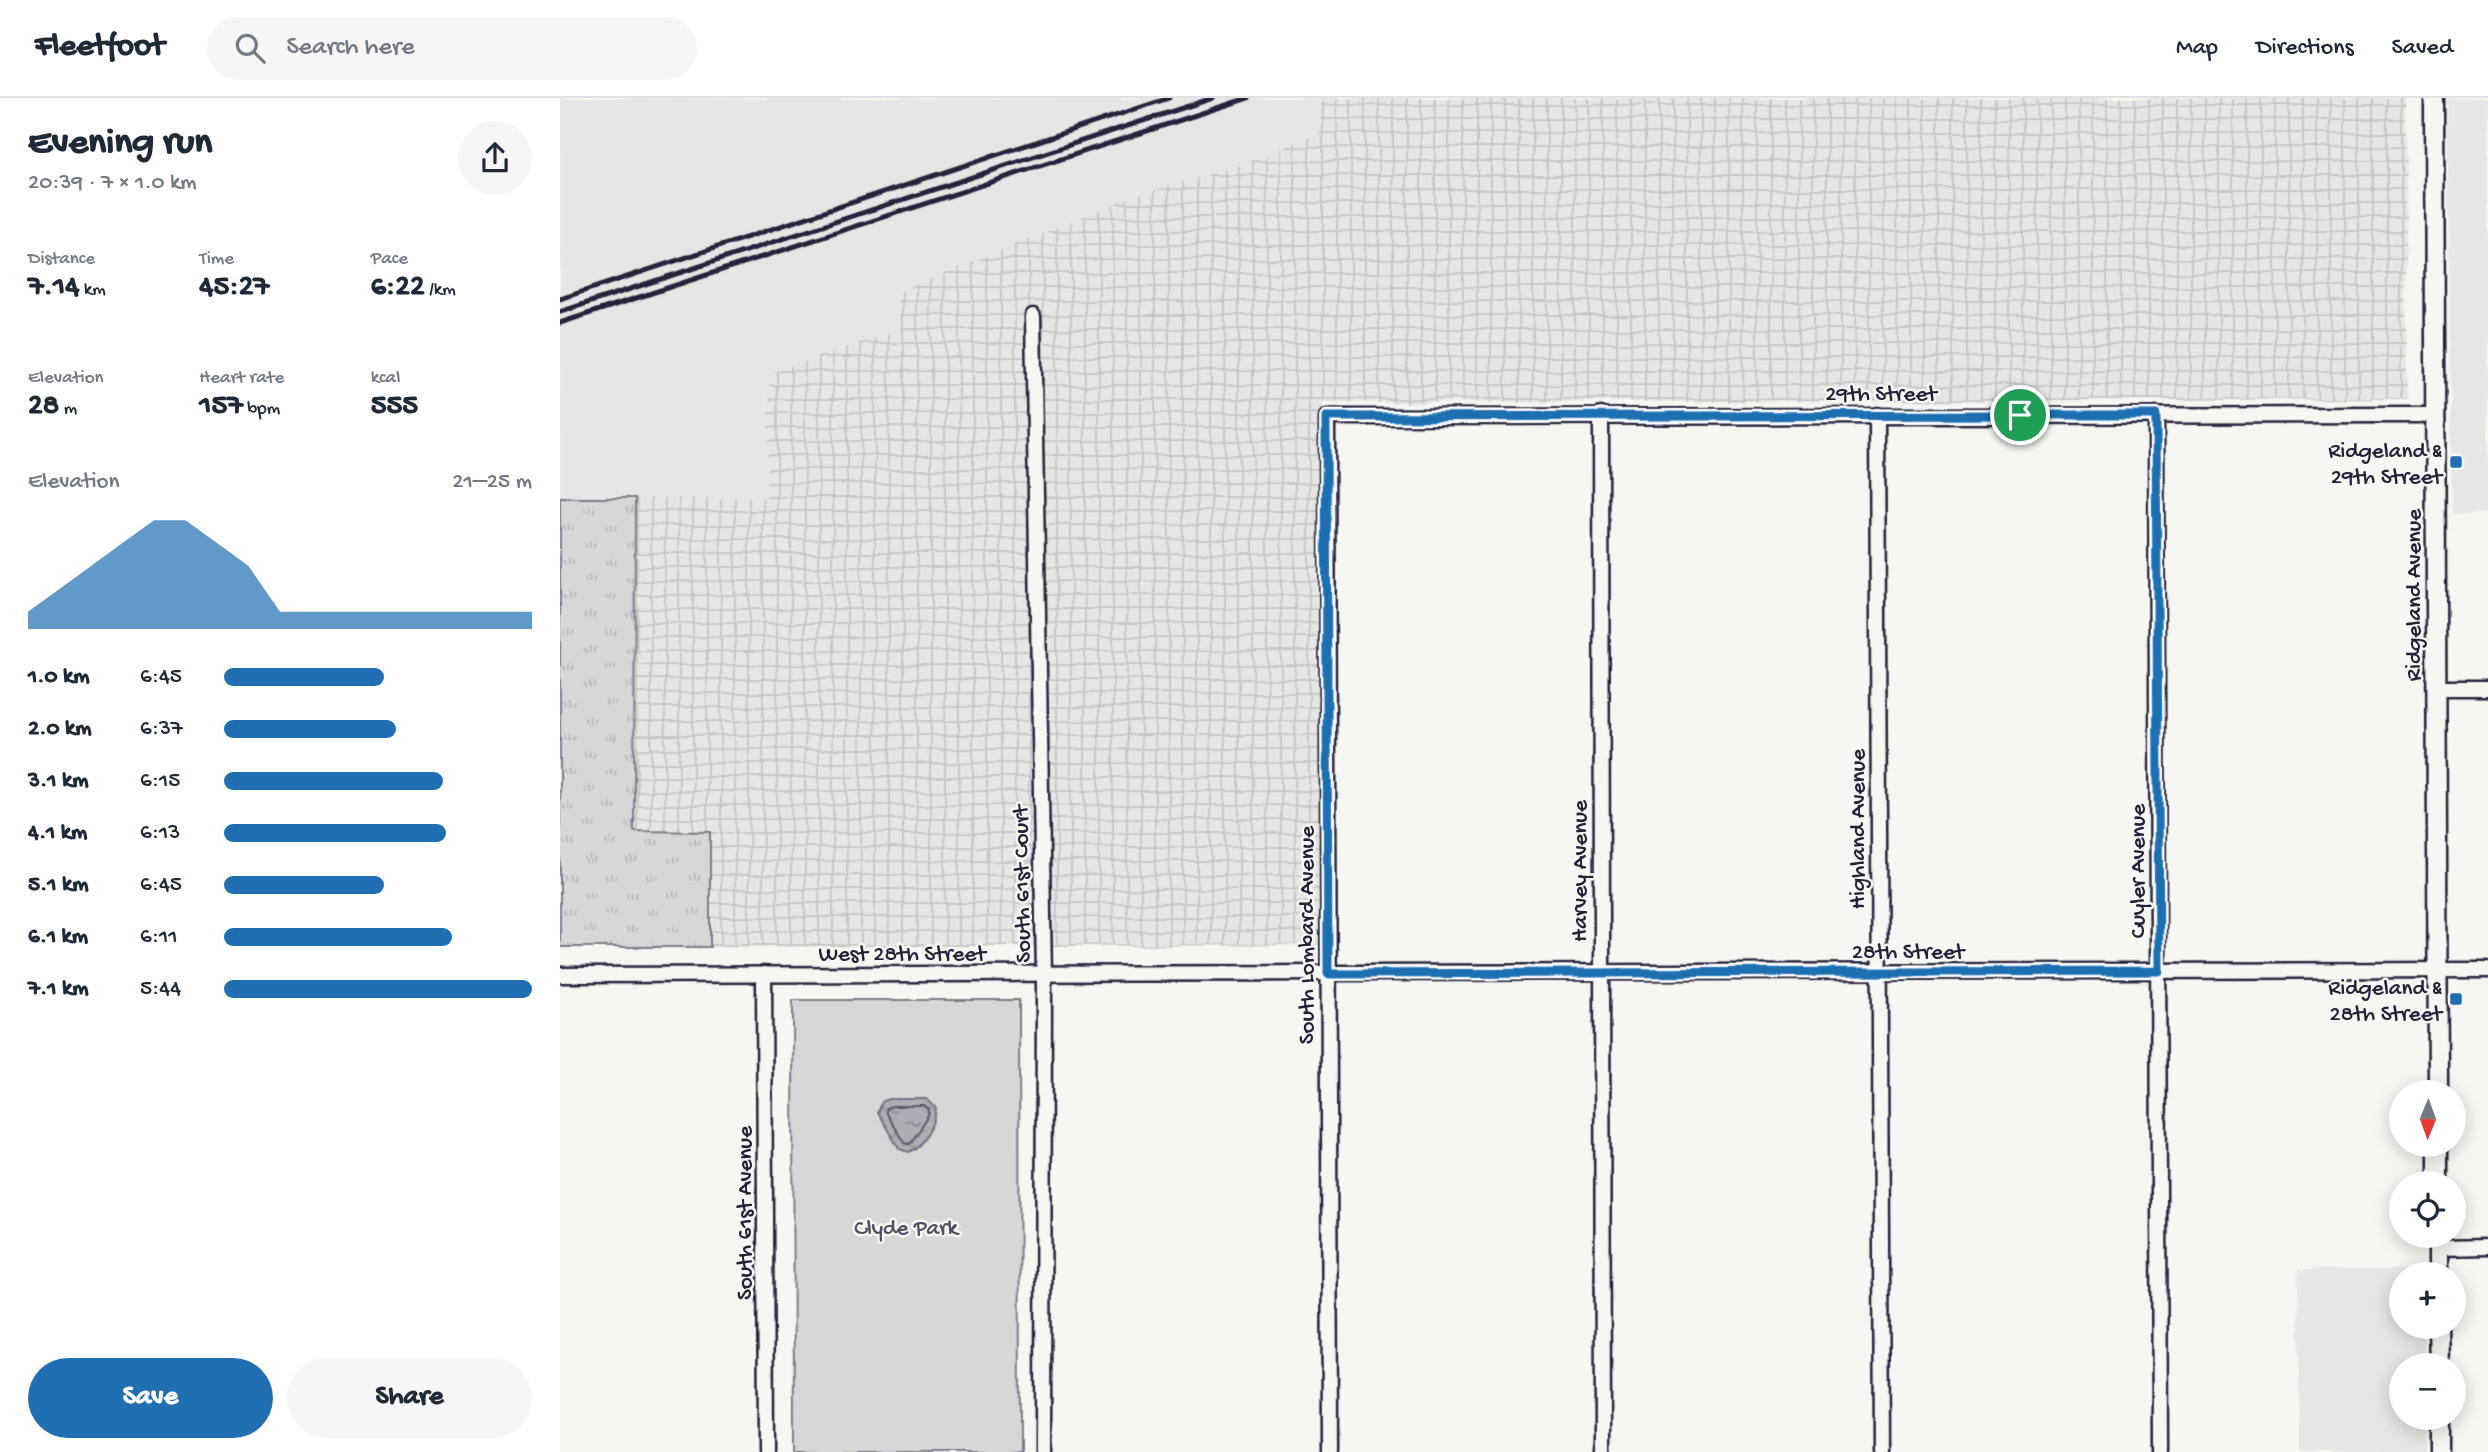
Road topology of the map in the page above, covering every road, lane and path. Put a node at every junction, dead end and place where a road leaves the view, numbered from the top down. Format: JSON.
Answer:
{"nodes":[{"id":1,"x":2434,"y":98,"type":"edge"},
{"id":2,"x":1034,"y":316,"type":"dead end"},
{"id":3,"x":1601,"y":415,"type":"junction"},
{"id":4,"x":1877,"y":415,"type":"junction"},
{"id":5,"x":2156,"y":415,"type":"junction"},
{"id":6,"x":2436,"y":415,"type":"junction"},
{"id":7,"x":1326,"y":417,"type":"joint"},
{"id":8,"x":2436,"y":688,"type":"junction"},
{"id":9,"x":2488,"y":688,"type":"edge"},
{"id":10,"x":2437,"y":970,"type":"junction"},
{"id":11,"x":2488,"y":970,"type":"edge"},
{"id":12,"x":2159,"y":971,"type":"junction"},
{"id":13,"x":1879,"y":972,"type":"junction"},
{"id":14,"x":1601,"y":973,"type":"junction"},
{"id":15,"x":764,"y":974,"type":"junction"},
{"id":16,"x":1328,"y":974,"type":"junction"},
{"id":17,"x":560,"y":975,"type":"edge"},
{"id":18,"x":1044,"y":975,"type":"junction"},
{"id":19,"x":2438,"y":1080,"type":"edge"},
{"id":20,"x":2466,"y":1245,"type":"edge"},
{"id":21,"x":2488,"y":1248,"type":"edge"},
{"id":22,"x":2439,"y":1430,"type":"edge"},
{"id":23,"x":766,"y":1452,"type":"edge"},
{"id":24,"x":1043,"y":1452,"type":"edge"},
{"id":25,"x":1329,"y":1452,"type":"edge"},
{"id":26,"x":1603,"y":1452,"type":"edge"},
{"id":27,"x":1882,"y":1452,"type":"edge"},
{"id":28,"x":2160,"y":1452,"type":"edge"},
{"id":29,"x":2439,"y":1452,"type":"edge"}],
"edges":[{"from":1,"to":6,"type":"street","name":"Ridgeland Avenue"},
{"from":2,"to":18,"type":"street","name":"South 61st Court"},
{"from":3,"to":4,"type":"street","name":"29th Street"},
{"from":3,"to":7,"type":"street","name":"29th Street"},
{"from":3,"to":14,"type":"street","name":"Harvey Avenue"},
{"from":4,"to":5,"type":"street","name":"29th Street"},
{"from":4,"to":13,"type":"street","name":"Highland Avenue"},
{"from":5,"to":6,"type":"street","name":"29th Street"},
{"from":5,"to":12,"type":"street","name":"Cuyler Avenue"},
{"from":6,"to":8,"type":"street","name":"Ridgeland Avenue"},
{"from":7,"to":16,"type":"street","name":"South Lombard Avenue"},
{"from":8,"to":9,"type":"street"},
{"from":8,"to":10,"type":"street","name":"Ridgeland Avenue"},
{"from":10,"to":11,"type":"street","name":"28th Street"},
{"from":10,"to":12,"type":"street","name":"28th Street"},
{"from":10,"to":19,"type":"street","name":"Ridgeland Avenue"},
{"from":12,"to":13,"type":"street","name":"28th Street"},
{"from":12,"to":28,"type":"street","name":"Cuyler Avenue"},
{"from":13,"to":14,"type":"street","name":"28th Street"},
{"from":13,"to":27,"type":"street","name":"Highland Avenue"},
{"from":14,"to":16,"type":"street","name":"28th Street"},
{"from":14,"to":26,"type":"street","name":"Harvey Avenue"},
{"from":15,"to":17,"type":"street","name":"West 28th Street"},
{"from":15,"to":18,"type":"street","name":"West 28th Street"},
{"from":15,"to":23,"type":"street","name":"South 61st Avenue"},
{"from":16,"to":18,"type":"street","name":"West 28th Street"},
{"from":16,"to":25,"type":"street","name":"South Lombard Avenue"},
{"from":18,"to":24,"type":"street","name":"South 61st Court"},
{"from":20,"to":21,"type":"street"},
{"from":22,"to":29,"type":"street"}]}
